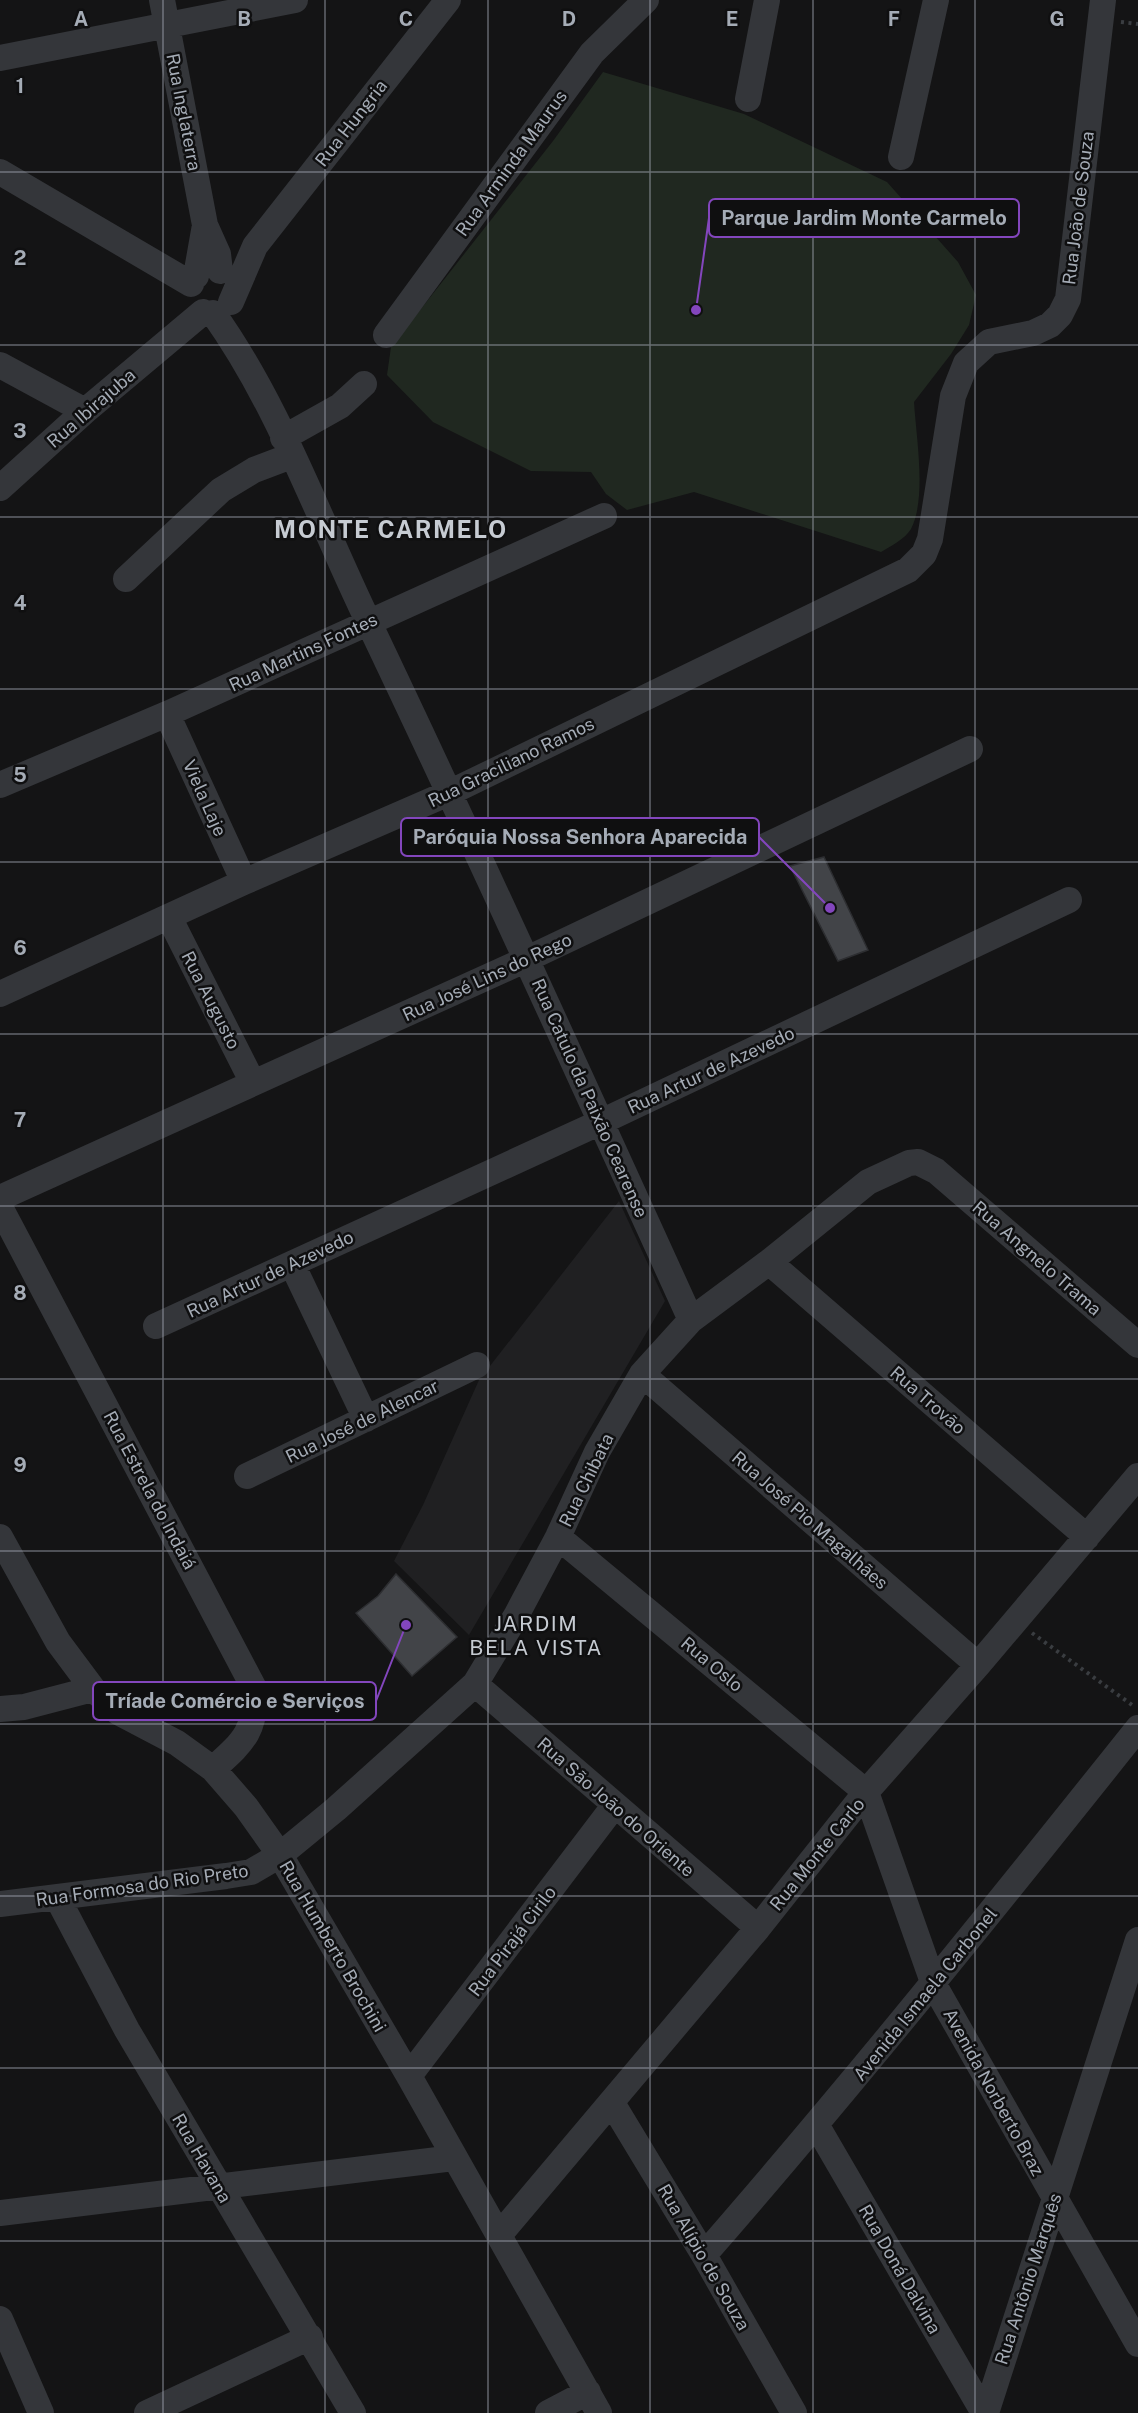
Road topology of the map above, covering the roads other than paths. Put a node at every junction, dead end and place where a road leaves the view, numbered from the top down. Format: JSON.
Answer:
{"nodes":[{"id":1,"x":162,"y":0,"type":"edge"},
{"id":2,"x":295,"y":0,"type":"edge"},
{"id":3,"x":448,"y":0,"type":"edge"},
{"id":4,"x":646,"y":0,"type":"edge"},
{"id":5,"x":767,"y":0,"type":"edge"},
{"id":6,"x":936,"y":0,"type":"edge"},
{"id":7,"x":1103,"y":0,"type":"edge"},
{"id":8,"x":167,"y":25,"type":"junction"},
{"id":9,"x":0,"y":58,"type":"edge"},
{"id":10,"x":748,"y":99,"type":"dead end"},
{"id":11,"x":901,"y":157,"type":"dead end"},
{"id":12,"x":0,"y":172,"type":"edge"},
{"id":13,"x":206,"y":292,"type":"junction"},
{"id":14,"x":386,"y":334,"type":"dead end"},
{"id":15,"x":0,"y":364,"type":"edge"},
{"id":16,"x":364,"y":384,"type":"dead end"},
{"id":17,"x":85,"y":411,"type":"junction"},
{"id":18,"x":287,"y":447,"type":"junction"},
{"id":19,"x":0,"y":488,"type":"edge"},
{"id":20,"x":604,"y":516,"type":"dead end"},
{"id":21,"x":126,"y":579,"type":"dead end"},
{"id":22,"x":886,"y":581,"type":"joint"},
{"id":23,"x":368,"y":621,"type":"junction"},
{"id":24,"x":167,"y":714,"type":"junction"},
{"id":25,"x":970,"y":749,"type":"dead end"},
{"id":26,"x":0,"y":785,"type":"edge"},
{"id":27,"x":451,"y":792,"type":"junction"},
{"id":28,"x":244,"y":882,"type":"junction"},
{"id":29,"x":1069,"y":900,"type":"dead end"},
{"id":30,"x":169,"y":917,"type":"junction"},
{"id":31,"x":527,"y":959,"type":"junction"},
{"id":32,"x":0,"y":994,"type":"edge"},
{"id":33,"x":253,"y":1083,"type":"junction"},
{"id":34,"x":601,"y":1122,"type":"junction"},
{"id":35,"x":936,"y":1171,"type":"joint"},
{"id":36,"x":0,"y":1198,"type":"edge"},
{"id":37,"x":0,"y":1208,"type":"edge"},
{"id":38,"x":769,"y":1262,"type":"junction"},
{"id":39,"x":292,"y":1264,"type":"junction"},
{"id":40,"x":691,"y":1320,"type":"junction"},
{"id":41,"x":156,"y":1326,"type":"dead end"},
{"id":42,"x":1138,"y":1345,"type":"edge"},
{"id":43,"x":477,"y":1365,"type":"dead end"},
{"id":44,"x":642,"y":1374,"type":"junction"},
{"id":45,"x":366,"y":1419,"type":"junction"},
{"id":46,"x":247,"y":1476,"type":"dead end"},
{"id":47,"x":1138,"y":1476,"type":"edge"},
{"id":48,"x":558,"y":1537,"type":"junction"},
{"id":49,"x":1086,"y":1537,"type":"junction"},
{"id":50,"x":2,"y":1544,"type":"edge"},
{"id":51,"x":978,"y":1665,"type":"junction"},
{"id":52,"x":475,"y":1684,"type":"junction"},
{"id":53,"x":93,"y":1689,"type":"junction"},
{"id":54,"x":0,"y":1709,"type":"edge"},
{"id":55,"x":1138,"y":1728,"type":"edge"},
{"id":56,"x":213,"y":1769,"type":"junction"},
{"id":57,"x":866,"y":1792,"type":"junction"},
{"id":58,"x":614,"y":1806,"type":"junction"},
{"id":59,"x":280,"y":1855,"type":"junction"},
{"id":60,"x":58,"y":1899,"type":"junction"},
{"id":61,"x":0,"y":1904,"type":"edge"},
{"id":62,"x":758,"y":1928,"type":"junction"},
{"id":63,"x":1138,"y":1940,"type":"edge"},
{"id":64,"x":934,"y":1984,"type":"junction"},
{"id":65,"x":409,"y":2076,"type":"junction"},
{"id":66,"x":612,"y":2103,"type":"junction"},
{"id":67,"x":817,"y":2126,"type":"junction"},
{"id":68,"x":454,"y":2158,"type":"junction"},
{"id":69,"x":219,"y":2188,"type":"junction"},
{"id":70,"x":1053,"y":2198,"type":"junction"},
{"id":71,"x":0,"y":2213,"type":"edge"},
{"id":72,"x":500,"y":2234,"type":"junction"},
{"id":73,"x":704,"y":2255,"type":"junction"},
{"id":74,"x":0,"y":2319,"type":"edge"},
{"id":75,"x":1134,"y":2331,"type":"edge"},
{"id":76,"x":310,"y":2337,"type":"junction"},
{"id":77,"x":594,"y":2402,"type":"edge"},
{"id":78,"x":41,"y":2413,"type":"edge"},
{"id":79,"x":147,"y":2413,"type":"edge"},
{"id":80,"x":353,"y":2413,"type":"edge"},
{"id":81,"x":548,"y":2413,"type":"edge"},
{"id":82,"x":794,"y":2413,"type":"edge"},
{"id":83,"x":985,"y":2413,"type":"edge"}],
"edges":[{"from":1,"to":8,"type":"street","name":"Rua Inglaterra"},
{"from":2,"to":8,"type":"street"},
{"from":3,"to":13,"type":"street","name":"Rua Hungria"},
{"from":4,"to":14,"type":"street","name":"Rua Arminda Maurus"},
{"from":5,"to":10,"type":"street"},
{"from":6,"to":11,"type":"street"},
{"from":7,"to":22,"type":"street","name":"Rua João de Souza"},
{"from":8,"to":9,"type":"street"},
{"from":8,"to":13,"type":"street","name":"Rua Inglaterra"},
{"from":12,"to":13,"type":"street"},
{"from":13,"to":17,"type":"street","name":"Rua Ibirajuba"},
{"from":13,"to":18,"type":"street","name":"Rua Catulo da Paixão Cearense"},
{"from":15,"to":17,"type":"street"},
{"from":16,"to":18,"type":"street"},
{"from":17,"to":19,"type":"street","name":"Rua Ibirajuba"},
{"from":18,"to":21,"type":"street"},
{"from":18,"to":23,"type":"street","name":"Rua Catulo da Paixão Cearense"},
{"from":20,"to":23,"type":"street","name":"Rua Martins Fontes"},
{"from":22,"to":27,"type":"street","name":"Rua Graciliano Ramos"},
{"from":23,"to":24,"type":"street","name":"Rua Martins Fontes"},
{"from":23,"to":27,"type":"street","name":"Rua Catulo da Paixão Cearense"},
{"from":24,"to":26,"type":"street","name":"Rua Martins Fontes"},
{"from":24,"to":28,"type":"street","name":"Viela Laje"},
{"from":25,"to":31,"type":"street","name":"Rua José Lins do Rego"},
{"from":27,"to":28,"type":"street","name":"Rua Graciliano Ramos"},
{"from":27,"to":31,"type":"street","name":"Rua Catulo da Paixão Cearense"},
{"from":28,"to":30,"type":"street","name":"Rua Graciliano Ramos"},
{"from":29,"to":34,"type":"street","name":"Rua Artur de Azevedo"},
{"from":30,"to":32,"type":"street","name":"Rua Graciliano Ramos"},
{"from":30,"to":33,"type":"street","name":"Rua Augusto"},
{"from":31,"to":33,"type":"street","name":"Rua José Lins do Rego"},
{"from":31,"to":34,"type":"street","name":"Rua Catulo da Paixão Cearense"},
{"from":33,"to":36,"type":"street","name":"Rua José Lins do Rego"},
{"from":34,"to":39,"type":"street","name":"Rua Artur de Azevedo"},
{"from":34,"to":40,"type":"street","name":"Rua Catulo da Paixão Cearense"},
{"from":35,"to":38,"type":"street","name":"Rua Chibata"},
{"from":35,"to":42,"type":"street","name":"Rua Angnelo Trama"},
{"from":37,"to":56,"type":"street","name":"Rua Estrela do Indaiá"},
{"from":38,"to":40,"type":"street","name":"Rua Chibata"},
{"from":38,"to":49,"type":"street","name":"Rua Trovão"},
{"from":39,"to":41,"type":"street","name":"Rua Artur de Azevedo"},
{"from":39,"to":45,"type":"street"},
{"from":40,"to":44,"type":"street","name":"Rua Chibata"},
{"from":43,"to":45,"type":"street","name":"Rua José de Alencar"},
{"from":44,"to":48,"type":"street","name":"Rua Chibata"},
{"from":44,"to":51,"type":"street","name":"Rua José Pio Magalhães"},
{"from":45,"to":46,"type":"street","name":"Rua José de Alencar"},
{"from":47,"to":49,"type":"street","name":"Rua Monte Carlo"},
{"from":48,"to":52,"type":"street","name":"Rua Chibata"},
{"from":48,"to":57,"type":"street","name":"Rua Oslo"},
{"from":49,"to":51,"type":"street","name":"Rua Monte Carlo"},
{"from":50,"to":53,"type":"street","name":"Rua Humberto Brochini"},
{"from":51,"to":57,"type":"street","name":"Rua Monte Carlo"},
{"from":52,"to":58,"type":"street","name":"Rua São João do Oriente"},
{"from":52,"to":59,"type":"street","name":"Rua Chibata"},
{"from":53,"to":54,"type":"street"},
{"from":53,"to":56,"type":"street","name":"Rua Humberto Brochini"},
{"from":55,"to":64,"type":"street","name":"Avenida Ismaela Carbonel"},
{"from":56,"to":59,"type":"street","name":"Rua Humberto Brochini"},
{"from":57,"to":62,"type":"street","name":"Rua Monte Carlo"},
{"from":57,"to":64,"type":"street","name":"Avenida Norberto Braz"},
{"from":58,"to":62,"type":"street","name":"Rua São João do Oriente"},
{"from":58,"to":65,"type":"street","name":"Rua Pirajá Cirilo"},
{"from":59,"to":60,"type":"street","name":"Rua Formosa do Rio Preto"},
{"from":59,"to":65,"type":"street","name":"Rua Humberto Brochini"},
{"from":60,"to":61,"type":"street","name":"Rua Formosa do Rio Preto"},
{"from":60,"to":69,"type":"street","name":"Rua Havana"},
{"from":62,"to":66,"type":"street","name":"Rua Monte Carlo"},
{"from":63,"to":70,"type":"street","name":"Rua Antônio Marquês"},
{"from":64,"to":67,"type":"street","name":"Avenida Ismaela Carbonel"},
{"from":64,"to":70,"type":"street","name":"Avenida Norberto Braz"},
{"from":65,"to":68,"type":"street","name":"Rua Humberto Brochini"},
{"from":66,"to":72,"type":"street","name":"Rua Monte Carlo"},
{"from":66,"to":73,"type":"street","name":"Rua Alípio de Souza"},
{"from":67,"to":73,"type":"street","name":"Avenida Ismaela Carbonel"},
{"from":67,"to":83,"type":"street","name":"Rua Doná Dalvina"},
{"from":68,"to":69,"type":"street"},
{"from":68,"to":72,"type":"street","name":"Rua Humberto Brochini"},
{"from":69,"to":71,"type":"street"},
{"from":69,"to":76,"type":"street","name":"Rua Havana"},
{"from":70,"to":75,"type":"street","name":"Avenida Norberto Braz"},
{"from":70,"to":83,"type":"street","name":"Rua Antônio Marquês"},
{"from":72,"to":77,"type":"street","name":"Rua Humberto Brochini"},
{"from":73,"to":82,"type":"street","name":"Rua Alípio de Souza"},
{"from":74,"to":78,"type":"street"},
{"from":76,"to":79,"type":"street"},
{"from":76,"to":80,"type":"street","name":"Rua Havana"},
{"from":77,"to":81,"type":"street"}]}
